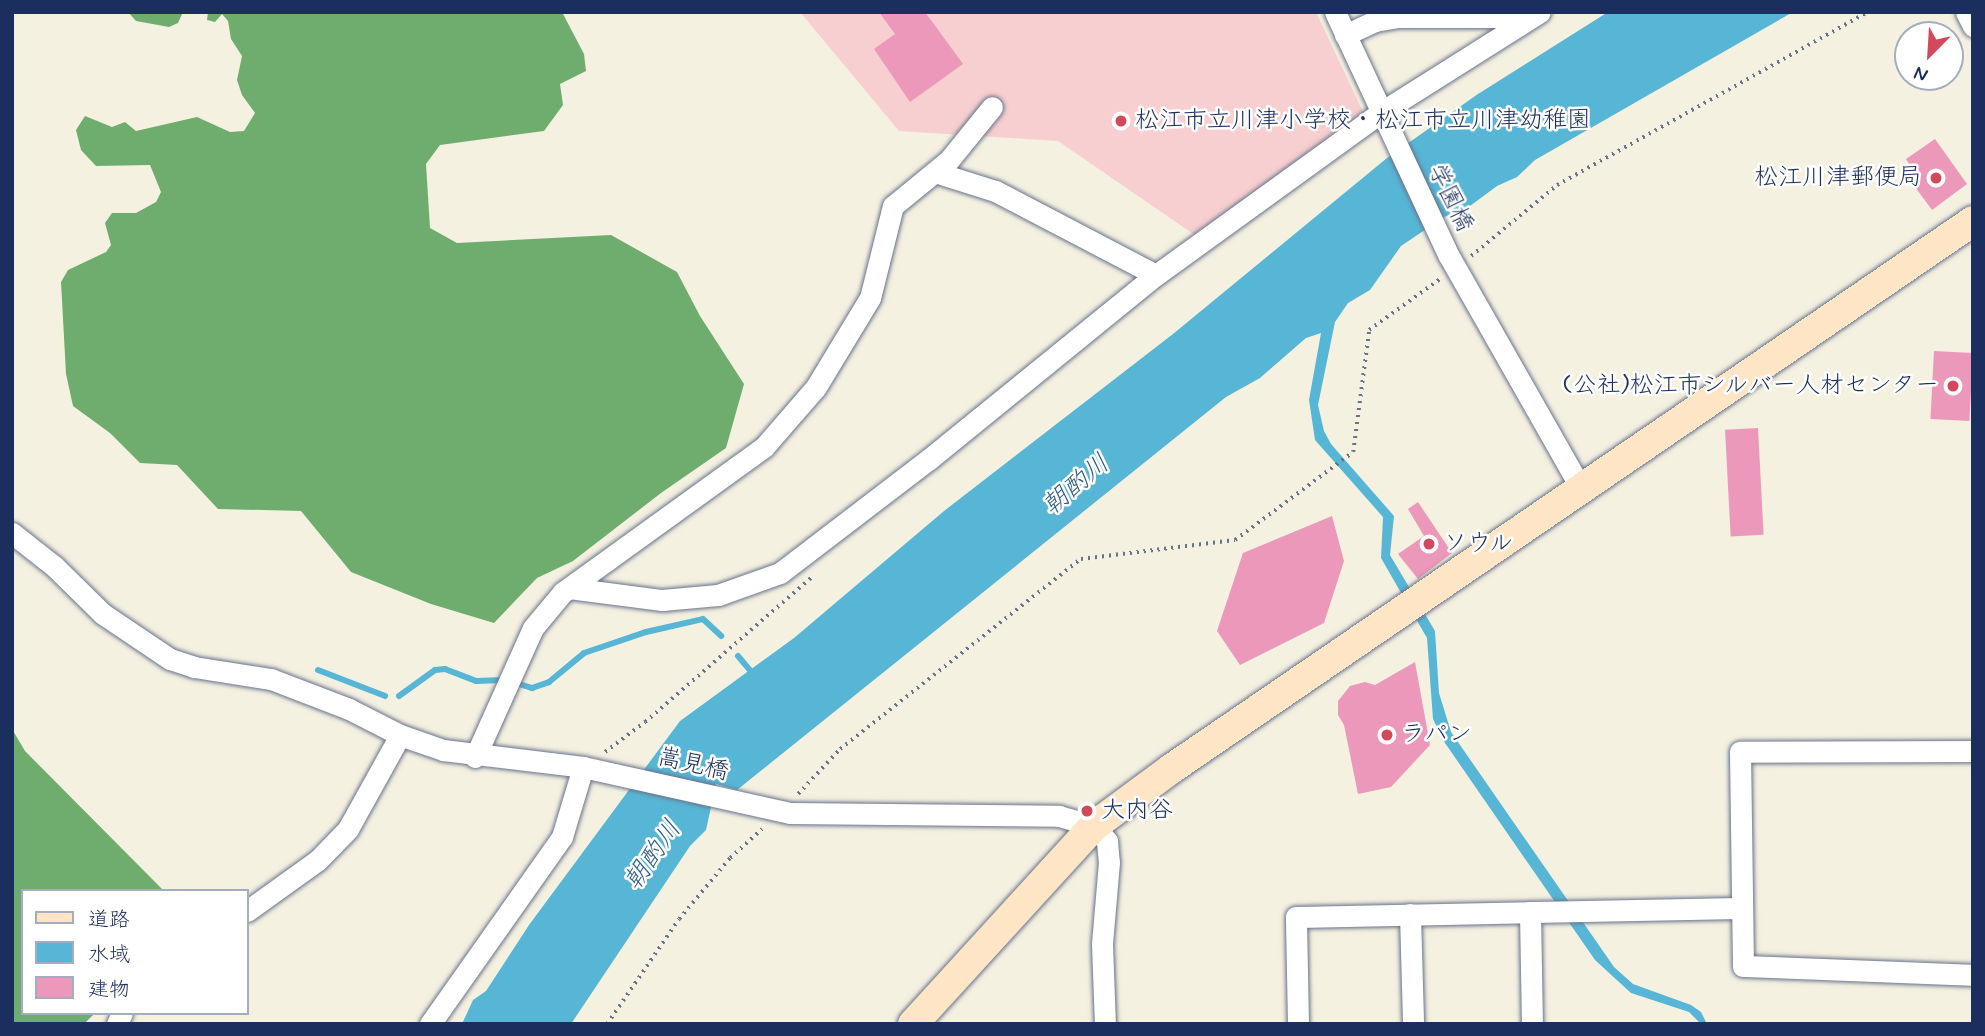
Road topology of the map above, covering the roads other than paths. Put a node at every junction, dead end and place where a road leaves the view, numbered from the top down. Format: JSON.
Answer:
{"nodes":[{"id":1,"x":1335,"y":12,"type":"edge"},
{"id":2,"x":1539,"y":12,"type":"edge"},
{"id":3,"x":1966,"y":12,"type":"edge"},
{"id":4,"x":1520,"y":24,"type":"junction"},
{"id":5,"x":1973,"y":26,"type":"edge"},
{"id":6,"x":1345,"y":35,"type":"junction"},
{"id":7,"x":992,"y":107,"type":"dead end"},
{"id":8,"x":1383,"y":119,"type":"junction"},
{"id":9,"x":934,"y":172,"type":"junction"},
{"id":10,"x":1973,"y":221,"type":"edge"},
{"id":11,"x":1156,"y":275,"type":"junction"},
{"id":12,"x":1581,"y":488,"type":"junction"},
{"id":13,"x":12,"y":533,"type":"edge"},
{"id":14,"x":569,"y":588,"type":"junction"},
{"id":15,"x":400,"y":735,"type":"junction"},
{"id":16,"x":1973,"y":751,"type":"edge"},
{"id":17,"x":475,"y":757,"type":"junction"},
{"id":18,"x":583,"y":767,"type":"junction"},
{"id":19,"x":1094,"y":826,"type":"junction"},
{"id":20,"x":1742,"y":908,"type":"junction"},
{"id":21,"x":248,"y":910,"type":"edge"},
{"id":22,"x":1530,"y":912,"type":"junction"},
{"id":23,"x":1410,"y":914,"type":"junction"},
{"id":24,"x":1973,"y":975,"type":"edge"},
{"id":25,"x":430,"y":1024,"type":"edge"},
{"id":26,"x":913,"y":1024,"type":"edge"},
{"id":27,"x":1105,"y":1024,"type":"edge"},
{"id":28,"x":1298,"y":1024,"type":"edge"},
{"id":29,"x":1413,"y":1024,"type":"edge"},
{"id":30,"x":1532,"y":1024,"type":"edge"}],
"edges":[{"from":1,"to":6,"type":"street","name":"学園橋"},
{"from":2,"to":4,"type":"street"},
{"from":3,"to":5,"type":"street"},
{"from":4,"to":6,"type":"street"},
{"from":4,"to":8,"type":"street"},
{"from":6,"to":8,"type":"street","name":"学園橋"},
{"from":7,"to":9,"type":"street"},
{"from":8,"to":11,"type":"street"},
{"from":8,"to":12,"type":"street","name":"学園橋"},
{"from":9,"to":11,"type":"street"},
{"from":9,"to":14,"type":"street"},
{"from":10,"to":12,"type":"street"},
{"from":11,"to":14,"type":"street"},
{"from":12,"to":19,"type":"street"},
{"from":13,"to":15,"type":"street","name":"嵩見橋"},
{"from":14,"to":17,"type":"street"},
{"from":15,"to":17,"type":"street","name":"嵩見橋"},
{"from":15,"to":21,"type":"street"},
{"from":16,"to":20,"type":"street"},
{"from":17,"to":18,"type":"street","name":"嵩見橋"},
{"from":18,"to":19,"type":"street","name":"嵩見橋"},
{"from":18,"to":25,"type":"street"},
{"from":19,"to":26,"type":"street"},
{"from":19,"to":27,"type":"street"},
{"from":20,"to":22,"type":"street"},
{"from":20,"to":24,"type":"street"},
{"from":22,"to":23,"type":"street"},
{"from":22,"to":30,"type":"street"},
{"from":23,"to":28,"type":"street"},
{"from":23,"to":29,"type":"street"}]}
